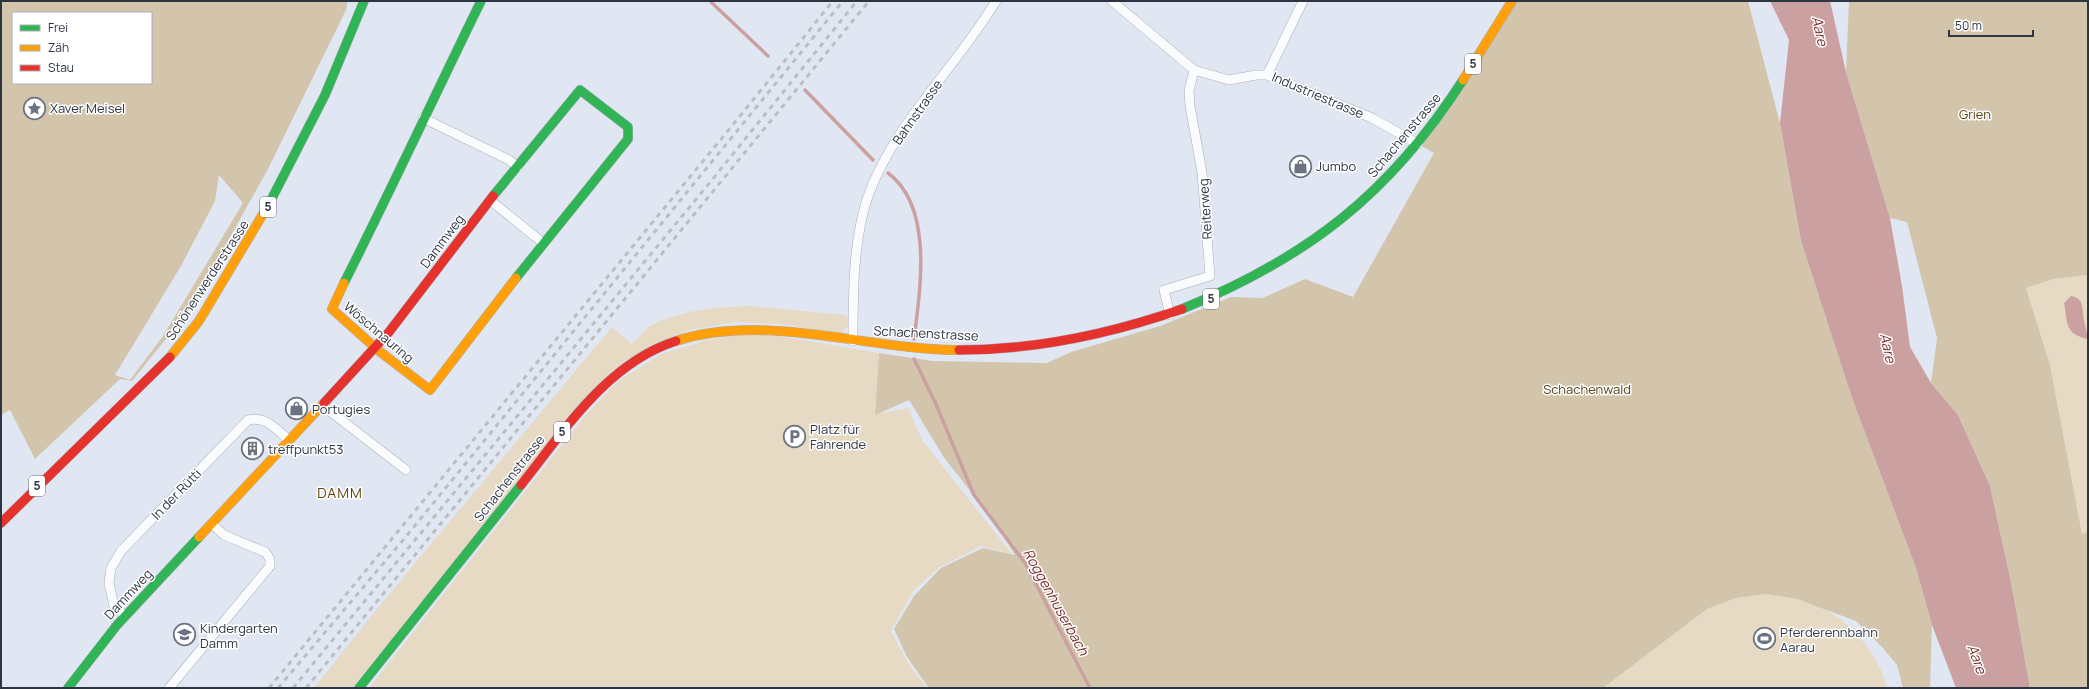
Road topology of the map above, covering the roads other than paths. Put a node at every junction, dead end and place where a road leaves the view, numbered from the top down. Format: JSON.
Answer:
{"nodes":[{"id":1,"x":364,"y":1,"type":"edge"},
{"id":2,"x":481,"y":1,"type":"edge"},
{"id":3,"x":996,"y":1,"type":"edge"},
{"id":4,"x":1112,"y":1,"type":"edge"},
{"id":5,"x":1303,"y":1,"type":"edge"},
{"id":6,"x":1512,"y":1,"type":"edge"},
{"id":7,"x":1194,"y":70,"type":"junction"},
{"id":8,"x":1267,"y":76,"type":"junction"},
{"id":9,"x":580,"y":90,"type":"joint"},
{"id":10,"x":423,"y":118,"type":"junction"},
{"id":11,"x":1418,"y":144,"type":"junction"},
{"id":12,"x":518,"y":167,"type":"junction"},
{"id":13,"x":490,"y":200,"type":"junction"},
{"id":14,"x":543,"y":243,"type":"junction"},
{"id":15,"x":1170,"y":315,"type":"junction"},
{"id":16,"x":853,"y":341,"type":"junction"},
{"id":17,"x":376,"y":347,"type":"junction"},
{"id":18,"x":322,"y":405,"type":"junction"},
{"id":19,"x":289,"y":440,"type":"junction"},
{"id":20,"x":406,"y":470,"type":"dead end"},
{"id":21,"x":1,"y":523,"type":"edge"},
{"id":22,"x":212,"y":524,"type":"junction"},
{"id":23,"x":125,"y":616,"type":"junction"},
{"id":24,"x":68,"y":688,"type":"edge"},
{"id":25,"x":169,"y":688,"type":"edge"},
{"id":26,"x":359,"y":688,"type":"edge"}],
"edges":[{"from":1,"to":21,"type":"main road","name":"Schönenwerderstrasse","number":"5"},
{"from":2,"to":10,"type":"main road","name":"Wöschnauring"},
{"from":3,"to":16,"type":"street","name":"Bahnstrasse"},
{"from":4,"to":7,"type":"street"},
{"from":5,"to":8,"type":"street","name":"Industriestrasse"},
{"from":6,"to":11,"type":"main road","name":"Schachenstrasse","number":"5"},
{"from":7,"to":8,"type":"street"},
{"from":7,"to":15,"type":"street","name":"Reiterweg"},
{"from":8,"to":11,"type":"street","name":"Industriestrasse"},
{"from":9,"to":12,"type":"main road","name":"Dammweg"},
{"from":9,"to":14,"type":"main road","name":"Wöschnauring"},
{"from":10,"to":12,"type":"street"},
{"from":10,"to":17,"type":"main road","name":"Wöschnauring"},
{"from":11,"to":15,"type":"main road","name":"Schachenstrasse","number":"5"},
{"from":12,"to":13,"type":"main road","name":"Dammweg"},
{"from":13,"to":14,"type":"street"},
{"from":13,"to":17,"type":"main road","name":"Dammweg"},
{"from":14,"to":17,"type":"main road","name":"Wöschnauring"},
{"from":15,"to":16,"type":"main road","name":"Schachenstrasse","number":"5"},
{"from":16,"to":26,"type":"main road","name":"Schachenstrasse","number":"5"},
{"from":17,"to":18,"type":"main road","name":"Dammweg"},
{"from":18,"to":19,"type":"main road","name":"Dammweg"},
{"from":18,"to":20,"type":"street"},
{"from":19,"to":22,"type":"main road","name":"Dammweg"},
{"from":19,"to":23,"type":"street","name":"In der Rütti"},
{"from":22,"to":23,"type":"main road","name":"Dammweg"},
{"from":22,"to":25,"type":"street"},
{"from":23,"to":24,"type":"main road","name":"Dammweg"}]}
